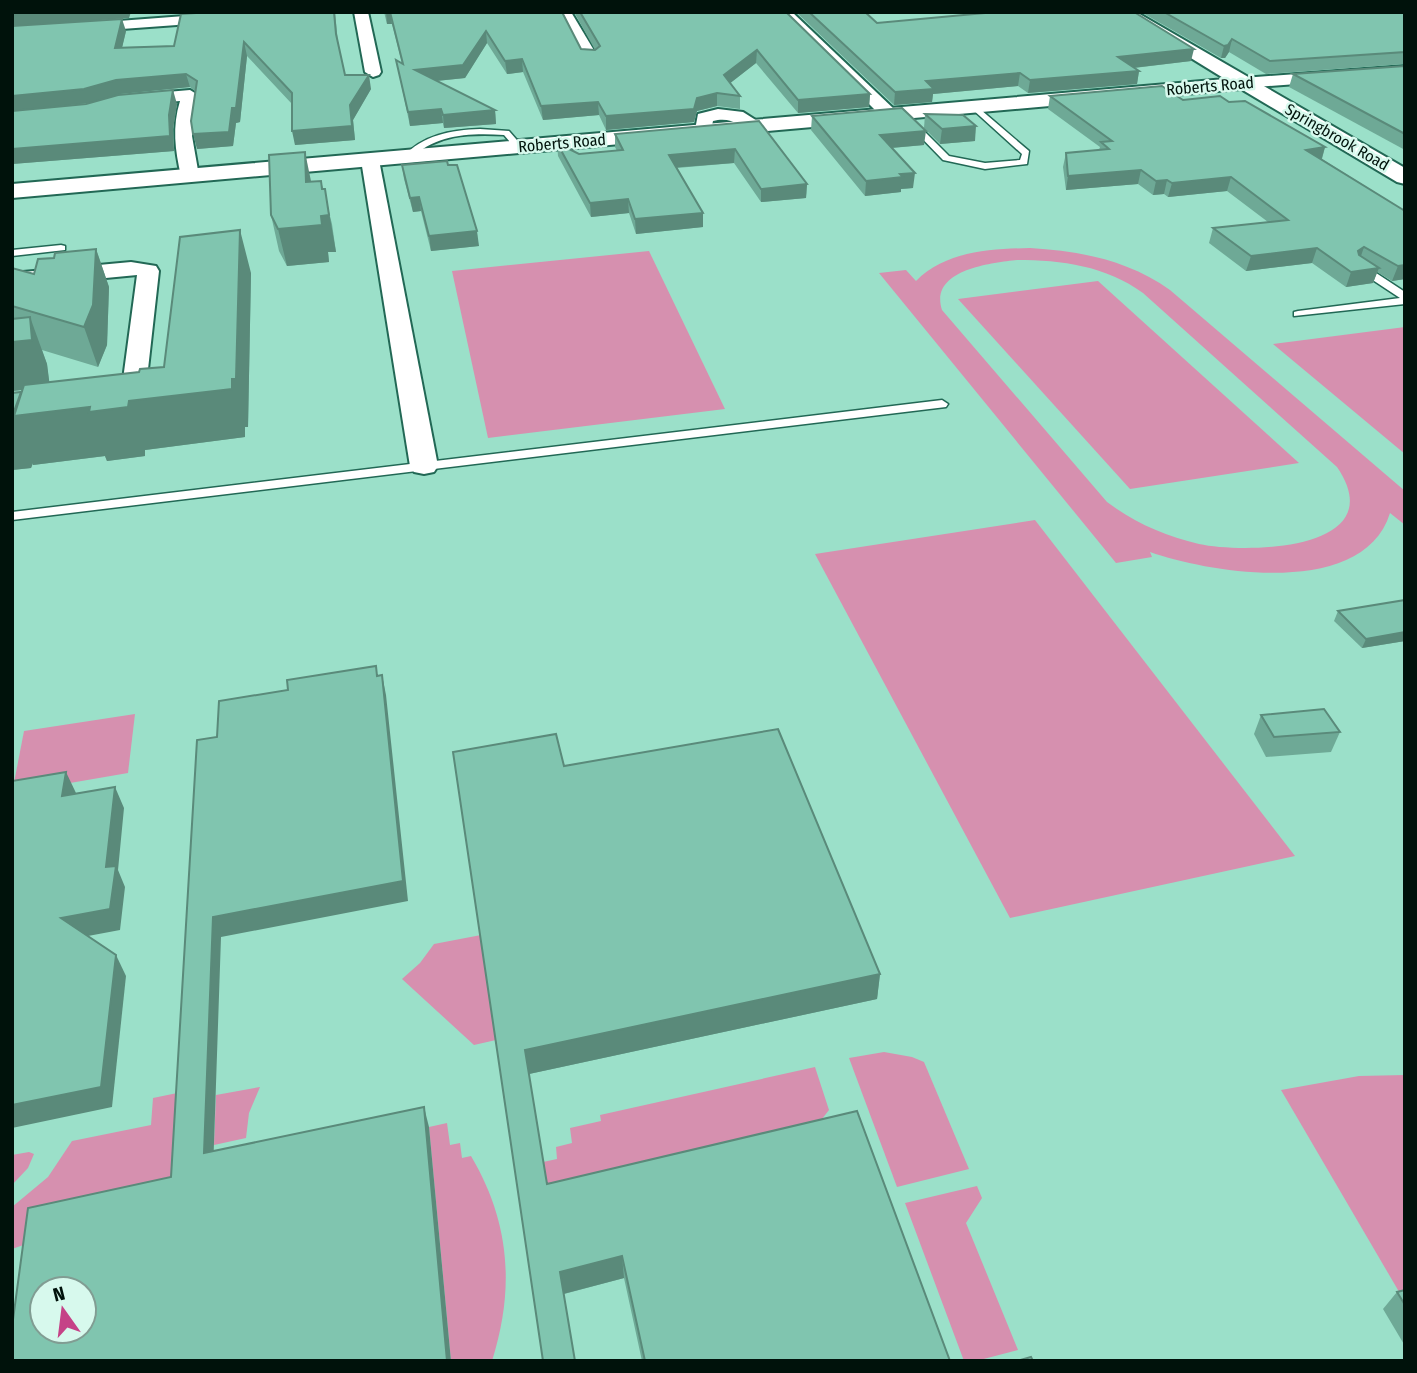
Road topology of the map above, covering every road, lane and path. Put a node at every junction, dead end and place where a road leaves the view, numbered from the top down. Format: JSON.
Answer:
{"nodes":[{"id":1,"x":301,"y":12,"type":"edge"},
{"id":2,"x":361,"y":12,"type":"edge"},
{"id":3,"x":564,"y":12,"type":"edge"},
{"id":4,"x":784,"y":12,"type":"edge"},
{"id":5,"x":1124,"y":12,"type":"edge"},
{"id":6,"x":161,"y":23,"type":"edge"},
{"id":7,"x":12,"y":33,"type":"edge"},
{"id":8,"x":590,"y":57,"type":"edge"},
{"id":9,"x":1405,"y":71,"type":"edge"},
{"id":10,"x":373,"y":72,"type":"dead end"},
{"id":11,"x":1243,"y":83,"type":"junction"},
{"id":12,"x":120,"y":102,"type":"edge"},
{"id":13,"x":976,"y":114,"type":"junction"},
{"id":14,"x":899,"y":116,"type":"junction"},
{"id":15,"x":990,"y":121,"type":"junction"},
{"id":16,"x":923,"y":122,"type":"edge"},
{"id":17,"x":370,"y":160,"type":"junction"},
{"id":18,"x":190,"y":176,"type":"junction"},
{"id":19,"x":1405,"y":177,"type":"edge"},
{"id":20,"x":12,"y":191,"type":"edge"},
{"id":21,"x":61,"y":248,"type":"dead end"},
{"id":22,"x":12,"y":253,"type":"edge"},
{"id":23,"x":1360,"y":267,"type":"edge"},
{"id":24,"x":12,"y":280,"type":"edge"},
{"id":25,"x":1405,"y":299,"type":"edge"},
{"id":26,"x":1298,"y":314,"type":"dead end"},
{"id":27,"x":92,"y":402,"type":"edge"},
{"id":28,"x":942,"y":404,"type":"dead end"},
{"id":29,"x":424,"y":466,"type":"junction"},
{"id":30,"x":12,"y":516,"type":"edge"}],
"edges":[{"from":1,"to":6,"type":"street"},
{"from":2,"to":10,"type":"street"},
{"from":3,"to":8,"type":"street"},
{"from":4,"to":14,"type":"street"},
{"from":5,"to":11,"type":"street","name":"Springbrook Road"},
{"from":6,"to":7,"type":"street"},
{"from":9,"to":11,"type":"street","name":"Roberts Road"},
{"from":11,"to":13,"type":"street","name":"Roberts Road"},
{"from":11,"to":19,"type":"street","name":"Springbrook Road"},
{"from":12,"to":18,"type":"street"},
{"from":13,"to":14,"type":"street","name":"Roberts Road"},
{"from":13,"to":15,"type":"lane"},
{"from":13,"to":15,"type":"lane"},
{"from":14,"to":15,"type":"lane"},
{"from":14,"to":16,"type":"lane"},
{"from":14,"to":17,"type":"street","name":"Roberts Road"},
{"from":17,"to":18,"type":"street","name":"Roberts Road"},
{"from":17,"to":29,"type":"street"},
{"from":18,"to":20,"type":"street","name":"Roberts Road"},
{"from":21,"to":22,"type":"lane"},
{"from":23,"to":25,"type":"lane"},
{"from":24,"to":27,"type":"street"},
{"from":25,"to":26,"type":"lane"},
{"from":28,"to":29,"type":"lane"},
{"from":29,"to":30,"type":"lane"}]}
